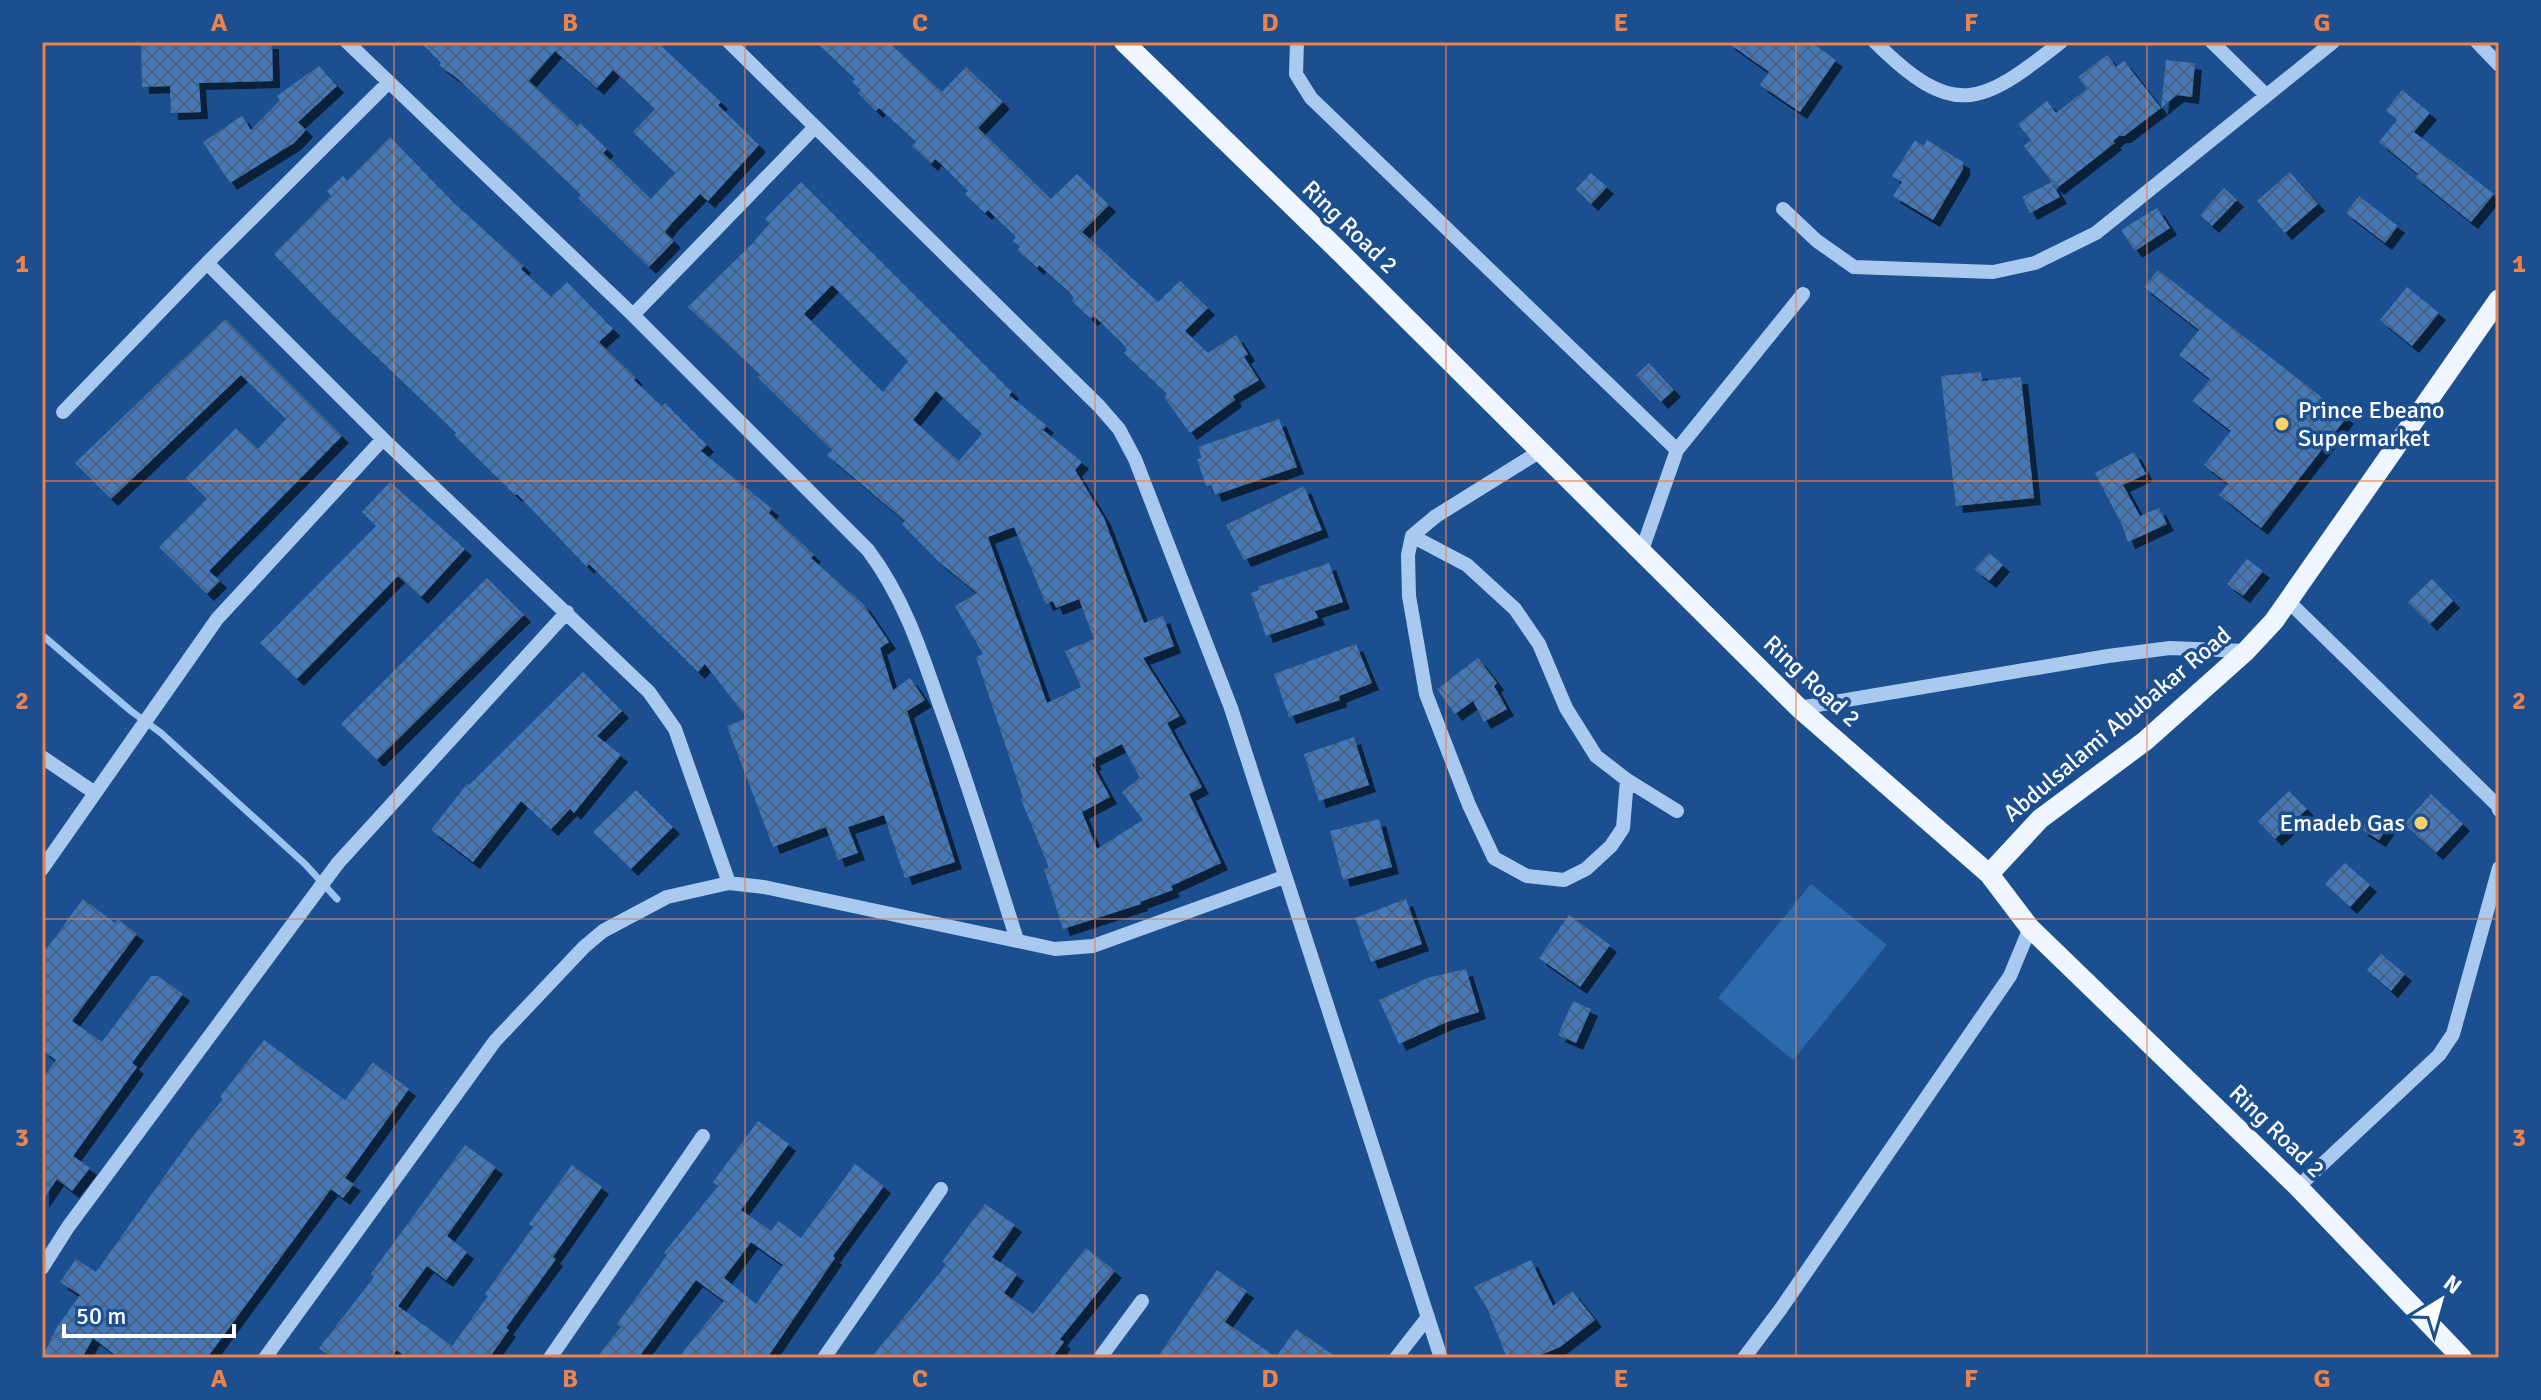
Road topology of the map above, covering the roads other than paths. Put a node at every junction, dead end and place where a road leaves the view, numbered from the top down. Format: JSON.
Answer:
{"nodes":[{"id":1,"x":347,"y":42,"type":"edge"},
{"id":2,"x":729,"y":42,"type":"edge"},
{"id":3,"x":1124,"y":42,"type":"edge"},
{"id":4,"x":1297,"y":42,"type":"edge"},
{"id":5,"x":1875,"y":42,"type":"edge"},
{"id":6,"x":2061,"y":42,"type":"edge"},
{"id":7,"x":2212,"y":42,"type":"edge"},
{"id":8,"x":2333,"y":42,"type":"edge"},
{"id":9,"x":2477,"y":42,"type":"edge"},
{"id":10,"x":2499,"y":65,"type":"edge"},
{"id":11,"x":389,"y":82,"type":"junction"},
{"id":12,"x":2266,"y":95,"type":"junction"},
{"id":13,"x":815,"y":127,"type":"junction"},
{"id":14,"x":1783,"y":209,"type":"dead end"},
{"id":15,"x":207,"y":263,"type":"junction"},
{"id":16,"x":1803,"y":294,"type":"dead end"},
{"id":17,"x":2499,"y":299,"type":"edge"},
{"id":18,"x":633,"y":315,"type":"junction"},
{"id":19,"x":63,"y":412,"type":"dead end"},
{"id":20,"x":383,"y":439,"type":"junction"},
{"id":21,"x":1677,"y":450,"type":"junction"},
{"id":22,"x":1539,"y":452,"type":"junction"},
{"id":23,"x":1412,"y":536,"type":"junction"},
{"id":24,"x":1642,"y":550,"type":"junction"},
{"id":25,"x":2288,"y":601,"type":"junction"},
{"id":26,"x":567,"y":612,"type":"junction"},
{"id":27,"x":2246,"y":651,"type":"junction"},
{"id":28,"x":1799,"y":708,"type":"junction"},
{"id":29,"x":42,"y":757,"type":"edge"},
{"id":30,"x":1627,"y":780,"type":"junction"},
{"id":31,"x":95,"y":793,"type":"junction"},
{"id":32,"x":2499,"y":810,"type":"edge"},
{"id":33,"x":1677,"y":811,"type":"dead end"},
{"id":34,"x":2499,"y":868,"type":"edge"},
{"id":35,"x":42,"y":869,"type":"edge"},
{"id":36,"x":1989,"y":874,"type":"junction"},
{"id":37,"x":1284,"y":877,"type":"junction"},
{"id":38,"x":729,"y":883,"type":"junction"},
{"id":39,"x":2030,"y":928,"type":"junction"},
{"id":40,"x":1017,"y":940,"type":"junction"},
{"id":41,"x":703,"y":1136,"type":"dead end"},
{"id":42,"x":2298,"y":1187,"type":"junction"},
{"id":43,"x":941,"y":1189,"type":"dead end"},
{"id":44,"x":42,"y":1268,"type":"edge"},
{"id":45,"x":1142,"y":1301,"type":"dead end"},
{"id":46,"x":1428,"y":1317,"type":"junction"},
{"id":47,"x":265,"y":1358,"type":"edge"},
{"id":48,"x":550,"y":1358,"type":"edge"},
{"id":49,"x":824,"y":1358,"type":"edge"},
{"id":50,"x":1100,"y":1358,"type":"edge"},
{"id":51,"x":1396,"y":1358,"type":"edge"},
{"id":52,"x":1441,"y":1358,"type":"edge"},
{"id":53,"x":1744,"y":1358,"type":"edge"},
{"id":54,"x":2462,"y":1358,"type":"edge"}],
"edges":[{"from":1,"to":11,"type":"street"},
{"from":2,"to":13,"type":"street"},
{"from":3,"to":22,"type":"main road","name":"Ring Road 2"},
{"from":4,"to":21,"type":"street"},
{"from":5,"to":6,"type":"street"},
{"from":7,"to":12,"type":"street"},
{"from":8,"to":12,"type":"street"},
{"from":9,"to":10,"type":"street"},
{"from":11,"to":15,"type":"street"},
{"from":11,"to":18,"type":"street"},
{"from":12,"to":14,"type":"street"},
{"from":13,"to":18,"type":"street"},
{"from":13,"to":37,"type":"street"},
{"from":15,"to":19,"type":"street"},
{"from":15,"to":20,"type":"street"},
{"from":16,"to":21,"type":"street"},
{"from":17,"to":25,"type":"main road","name":"Abdulsalami Abubakar Road"},
{"from":18,"to":40,"type":"street"},
{"from":20,"to":26,"type":"street"},
{"from":20,"to":31,"type":"street"},
{"from":21,"to":24,"type":"street"},
{"from":22,"to":23,"type":"street"},
{"from":22,"to":24,"type":"main road","name":"Ring Road 2"},
{"from":23,"to":30,"type":"street"},
{"from":23,"to":30,"type":"street"},
{"from":24,"to":28,"type":"main road","name":"Ring Road 2"},
{"from":25,"to":27,"type":"main road","name":"Abdulsalami Abubakar Road"},
{"from":25,"to":32,"type":"street"},
{"from":26,"to":38,"type":"street"},
{"from":26,"to":44,"type":"street"},
{"from":27,"to":28,"type":"street"},
{"from":27,"to":36,"type":"main road","name":"Abdulsalami Abubakar Road"},
{"from":28,"to":36,"type":"main road","name":"Ring Road 2"},
{"from":29,"to":31,"type":"street"},
{"from":30,"to":33,"type":"street"},
{"from":31,"to":35,"type":"street"},
{"from":34,"to":42,"type":"street"},
{"from":36,"to":39,"type":"main road","name":"Ring Road 2"},
{"from":37,"to":40,"type":"street"},
{"from":37,"to":46,"type":"street"},
{"from":38,"to":40,"type":"street"},
{"from":38,"to":47,"type":"street"},
{"from":39,"to":42,"type":"main road","name":"Ring Road 2"},
{"from":39,"to":53,"type":"street"},
{"from":41,"to":48,"type":"street"},
{"from":42,"to":54,"type":"main road","name":"Ring Road 2"},
{"from":43,"to":49,"type":"street"},
{"from":45,"to":50,"type":"street"},
{"from":46,"to":51,"type":"street"},
{"from":46,"to":52,"type":"street"}]}
